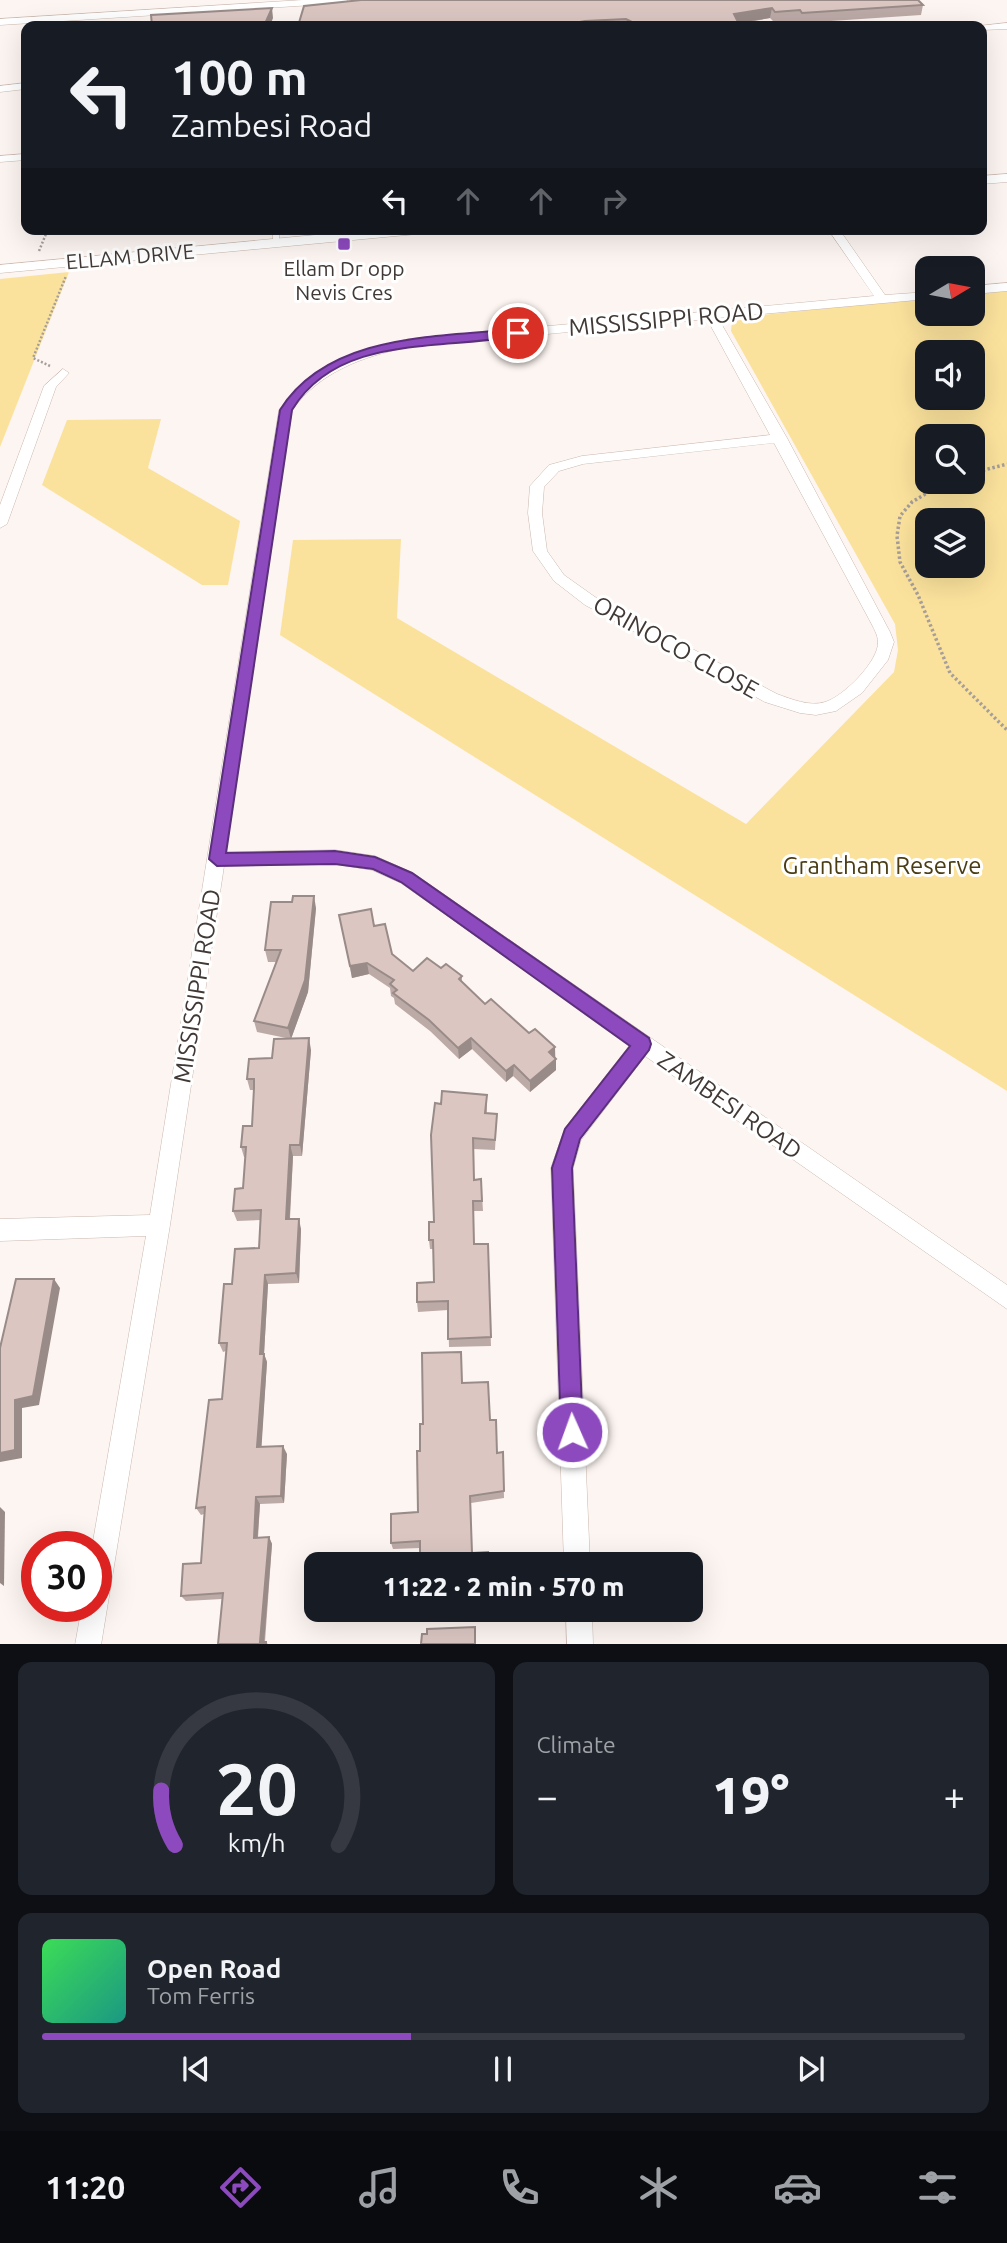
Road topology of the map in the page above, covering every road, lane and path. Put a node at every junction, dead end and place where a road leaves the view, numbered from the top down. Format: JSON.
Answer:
{"nodes":[{"id":1,"x":344,"y":0,"type":"edge"},
{"id":2,"x":242,"y":3,"type":"edge"},
{"id":3,"x":130,"y":12,"type":"junction"},
{"id":4,"x":127,"y":21,"type":"edge"},
{"id":5,"x":0,"y":22,"type":"edge"},
{"id":6,"x":1007,"y":26,"type":"edge"},
{"id":7,"x":987,"y":27,"type":"edge"},
{"id":8,"x":21,"y":87,"type":"edge"},
{"id":9,"x":0,"y":89,"type":"edge"},
{"id":10,"x":21,"y":157,"type":"edge"},
{"id":11,"x":0,"y":159,"type":"edge"},
{"id":12,"x":1007,"y":178,"type":"edge"},
{"id":13,"x":987,"y":180,"type":"edge"},
{"id":14,"x":46,"y":235,"type":"edge"},
{"id":15,"x":298,"y":235,"type":"edge"},
{"id":16,"x":837,"y":235,"type":"edge"},
{"id":17,"x":276,"y":236,"type":"edge"},
{"id":18,"x":40,"y":255,"type":"dead end"},
{"id":19,"x":0,"y":269,"type":"edge"},
{"id":20,"x":68,"y":272,"type":"dead end"},
{"id":21,"x":1007,"y":287,"type":"edge"},
{"id":22,"x":985,"y":289,"type":"edge"},
{"id":23,"x":915,"y":296,"type":"edge"},
{"id":24,"x":882,"y":299,"type":"junction"},
{"id":25,"x":710,"y":314,"type":"junction"},
{"id":26,"x":63,"y":373,"type":"joint"},
{"id":27,"x":780,"y":438,"type":"junction"},
{"id":28,"x":1007,"y":464,"type":"edge"},
{"id":29,"x":985,"y":470,"type":"edge"},
{"id":30,"x":925,"y":494,"type":"edge"},
{"id":31,"x":4,"y":504,"type":"edge"},
{"id":32,"x":0,"y":524,"type":"edge"},
{"id":33,"x":1007,"y":730,"type":"edge"},
{"id":34,"x":217,"y":859,"type":"junction"},
{"id":35,"x":642,"y":1044,"type":"junction"},
{"id":36,"x":159,"y":1225,"type":"junction"},
{"id":37,"x":0,"y":1230,"type":"edge"},
{"id":38,"x":1007,"y":1298,"type":"edge"},
{"id":39,"x":107,"y":1531,"type":"edge"},
{"id":40,"x":577,"y":1552,"type":"edge"},
{"id":41,"x":92,"y":1622,"type":"edge"},
{"id":42,"x":579,"y":1622,"type":"edge"},
{"id":43,"x":88,"y":1644,"type":"edge"},
{"id":44,"x":580,"y":1644,"type":"edge"}],
"edges":[{"from":1,"to":2,"type":"street"},
{"from":2,"to":3,"type":"street"},
{"from":3,"to":4,"type":"street"},
{"from":3,"to":5,"type":"street"},
{"from":6,"to":7,"type":"street"},
{"from":8,"to":9,"type":"street"},
{"from":10,"to":11,"type":"street"},
{"from":12,"to":13,"type":"street"},
{"from":14,"to":18,"type":"path"},
{"from":15,"to":17,"type":"street","name":"ELLAM DRIVE"},
{"from":16,"to":24,"type":"street"},
{"from":17,"to":19,"type":"street","name":"ELLAM DRIVE"},
{"from":20,"to":26,"type":"path"},
{"from":21,"to":22,"type":"street"},
{"from":23,"to":24,"type":"street","name":"MISSISSIPPI ROAD"},
{"from":24,"to":25,"type":"street","name":"MISSISSIPPI ROAD"},
{"from":25,"to":27,"type":"street","name":"ORINOCO CLOSE"},
{"from":25,"to":34,"type":"street","name":"MISSISSIPPI ROAD"},
{"from":26,"to":31,"type":"street"},
{"from":27,"to":27,"type":"street","name":"ORINOCO CLOSE"},
{"from":28,"to":29,"type":"path"},
{"from":30,"to":33,"type":"path"},
{"from":31,"to":32,"type":"street"},
{"from":34,"to":35,"type":"street","name":"ZAMBESI ROAD"},
{"from":34,"to":36,"type":"street","name":"MISSISSIPPI ROAD"},
{"from":35,"to":38,"type":"street","name":"ZAMBESI ROAD"},
{"from":35,"to":40,"type":"street"},
{"from":36,"to":37,"type":"street"},
{"from":36,"to":39,"type":"street","name":"MISSISSIPPI ROAD"},
{"from":41,"to":43,"type":"street"},
{"from":42,"to":44,"type":"street"}]}
